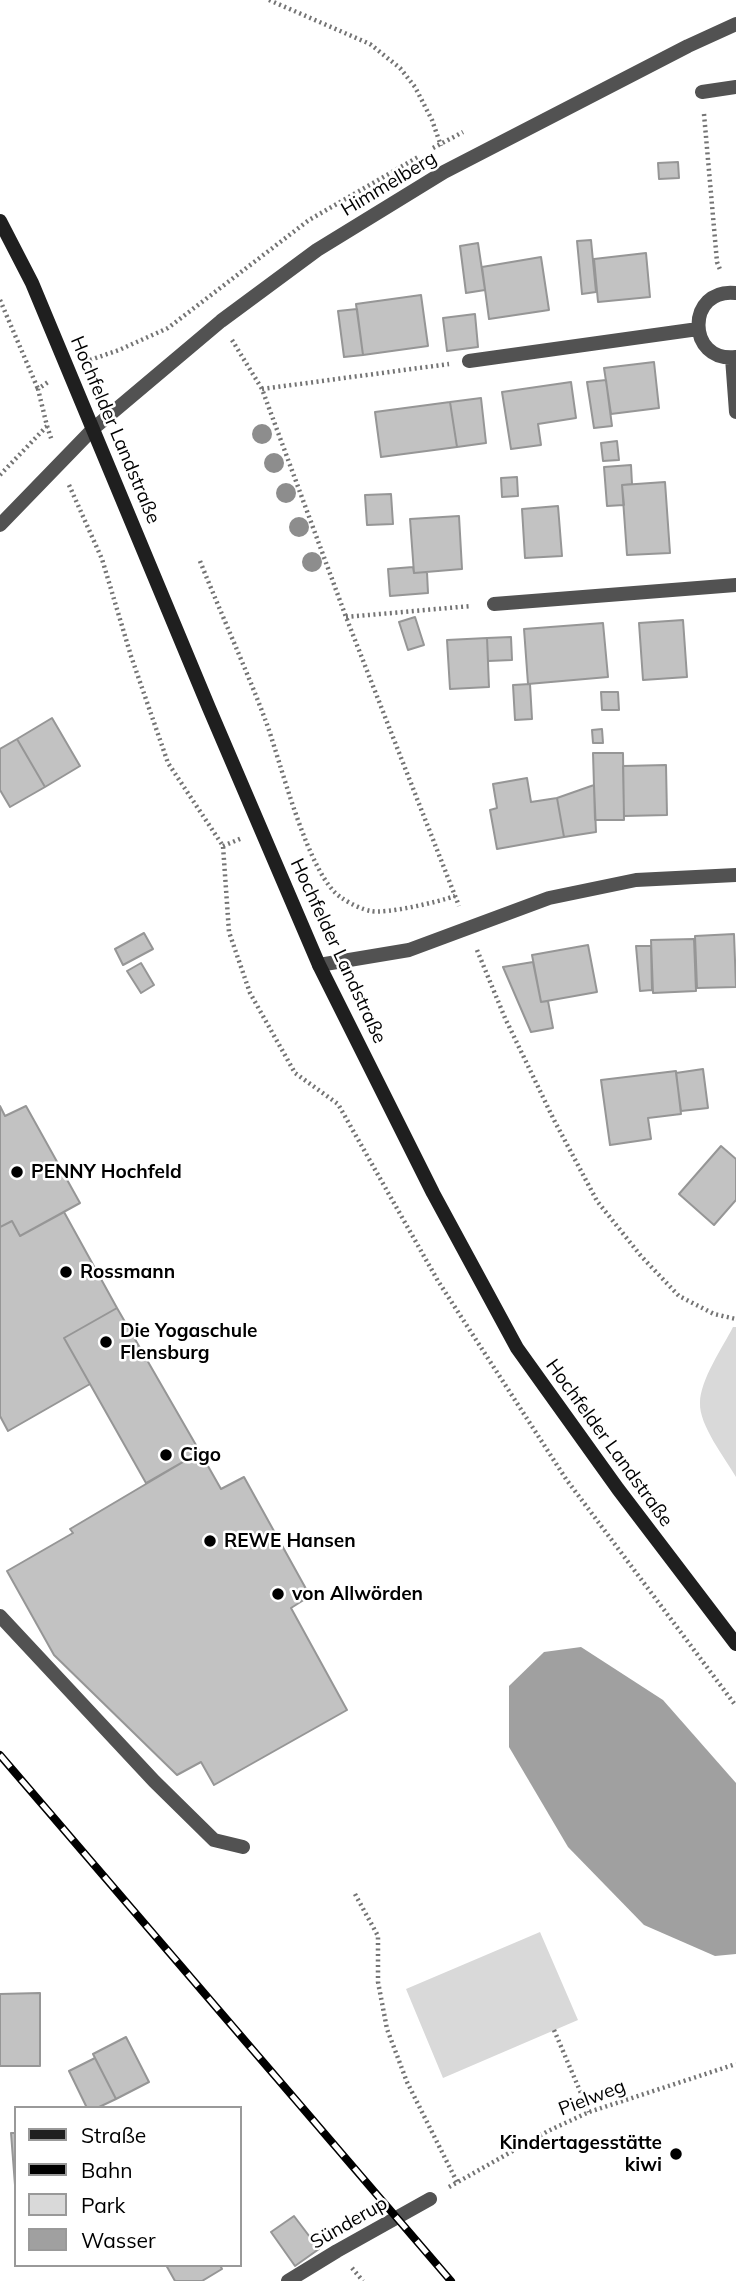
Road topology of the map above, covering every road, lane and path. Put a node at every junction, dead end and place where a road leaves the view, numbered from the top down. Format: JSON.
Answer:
{"nodes":[{"id":1,"x":269,"y":0,"type":"edge"},
{"id":2,"x":736,"y":24,"type":"edge"},
{"id":3,"x":736,"y":87,"type":"edge"},
{"id":4,"x":702,"y":92,"type":"dead end"},
{"id":5,"x":708,"y":155,"type":"dead end"},
{"id":6,"x":450,"y":169,"type":"junction"},
{"id":7,"x":0,"y":222,"type":"edge"},
{"id":8,"x":733,"y":292,"type":"edge"},
{"id":9,"x":0,"y":300,"type":"edge"},
{"id":10,"x":221,"y":321,"type":"junction"},
{"id":11,"x":698,"y":329,"type":"junction"},
{"id":12,"x":734,"y":357,"type":"edge"},
{"id":13,"x":470,"y":361,"type":"joint"},
{"id":14,"x":68,"y":367,"type":"junction"},
{"id":15,"x":38,"y":389,"type":"junction"},
{"id":16,"x":262,"y":389,"type":"junction"},
{"id":17,"x":736,"y":412,"type":"edge"},
{"id":18,"x":93,"y":428,"type":"junction"},
{"id":19,"x":0,"y":475,"type":"edge"},
{"id":20,"x":0,"y":525,"type":"edge"},
{"id":21,"x":200,"y":561,"type":"dead end"},
{"id":22,"x":736,"y":585,"type":"edge"},
{"id":23,"x":494,"y":604,"type":"joint"},
{"id":24,"x":346,"y":617,"type":"junction"},
{"id":25,"x":736,"y":875,"type":"edge"},
{"id":26,"x":455,"y":896,"type":"junction"},
{"id":27,"x":468,"y":928,"type":"junction"},
{"id":28,"x":320,"y":965,"type":"junction"},
{"id":29,"x":736,"y":1319,"type":"edge"},
{"id":30,"x":0,"y":1616,"type":"edge"},
{"id":31,"x":736,"y":1644,"type":"edge"},
{"id":32,"x":243,"y":1847,"type":"dead end"},
{"id":33,"x":355,"y":1894,"type":"dead end"},
{"id":34,"x":554,"y":2030,"type":"dead end"},
{"id":35,"x":736,"y":2064,"type":"edge"},
{"id":36,"x":589,"y":2112,"type":"junction"},
{"id":37,"x":457,"y":2182,"type":"junction"},
{"id":38,"x":430,"y":2199,"type":"joint"},
{"id":39,"x":288,"y":2281,"type":"edge"}],
"edges":[{"from":1,"to":6,"type":"path"},
{"from":2,"to":6,"type":"street","name":"Himmelberg"},
{"from":3,"to":4,"type":"street"},
{"from":5,"to":8,"type":"path"},
{"from":6,"to":10,"type":"street","name":"Himmelberg"},
{"from":7,"to":14,"type":"main road","name":"Hochfelder Landstraße"},
{"from":8,"to":11,"type":"street"},
{"from":9,"to":15,"type":"path"},
{"from":10,"to":16,"type":"path"},
{"from":10,"to":18,"type":"street","name":"Himmelberg"},
{"from":11,"to":12,"type":"street"},
{"from":11,"to":13,"type":"street"},
{"from":12,"to":17,"type":"street"},
{"from":13,"to":16,"type":"path"},
{"from":14,"to":15,"type":"path"},
{"from":14,"to":18,"type":"main road","name":"Hochfelder Landstraße"},
{"from":15,"to":19,"type":"path"},
{"from":16,"to":24,"type":"path"},
{"from":18,"to":20,"type":"street","name":"Himmelberg"},
{"from":18,"to":28,"type":"main road","name":"Hochfelder Landstraße"},
{"from":21,"to":26,"type":"path"},
{"from":22,"to":23,"type":"street"},
{"from":23,"to":24,"type":"path"},
{"from":24,"to":26,"type":"path"},
{"from":25,"to":27,"type":"street"},
{"from":26,"to":27,"type":"path"},
{"from":27,"to":28,"type":"street"},
{"from":27,"to":29,"type":"path"},
{"from":28,"to":31,"type":"main road","name":"Hochfelder Landstraße"},
{"from":30,"to":32,"type":"street"},
{"from":33,"to":37,"type":"path"},
{"from":34,"to":36,"type":"path"},
{"from":35,"to":36,"type":"path","name":"Pielweg"},
{"from":36,"to":37,"type":"path","name":"Pielweg"},
{"from":37,"to":38,"type":"path","name":"Pielweg"},
{"from":38,"to":39,"type":"street","name":"Sünderup"}]}
